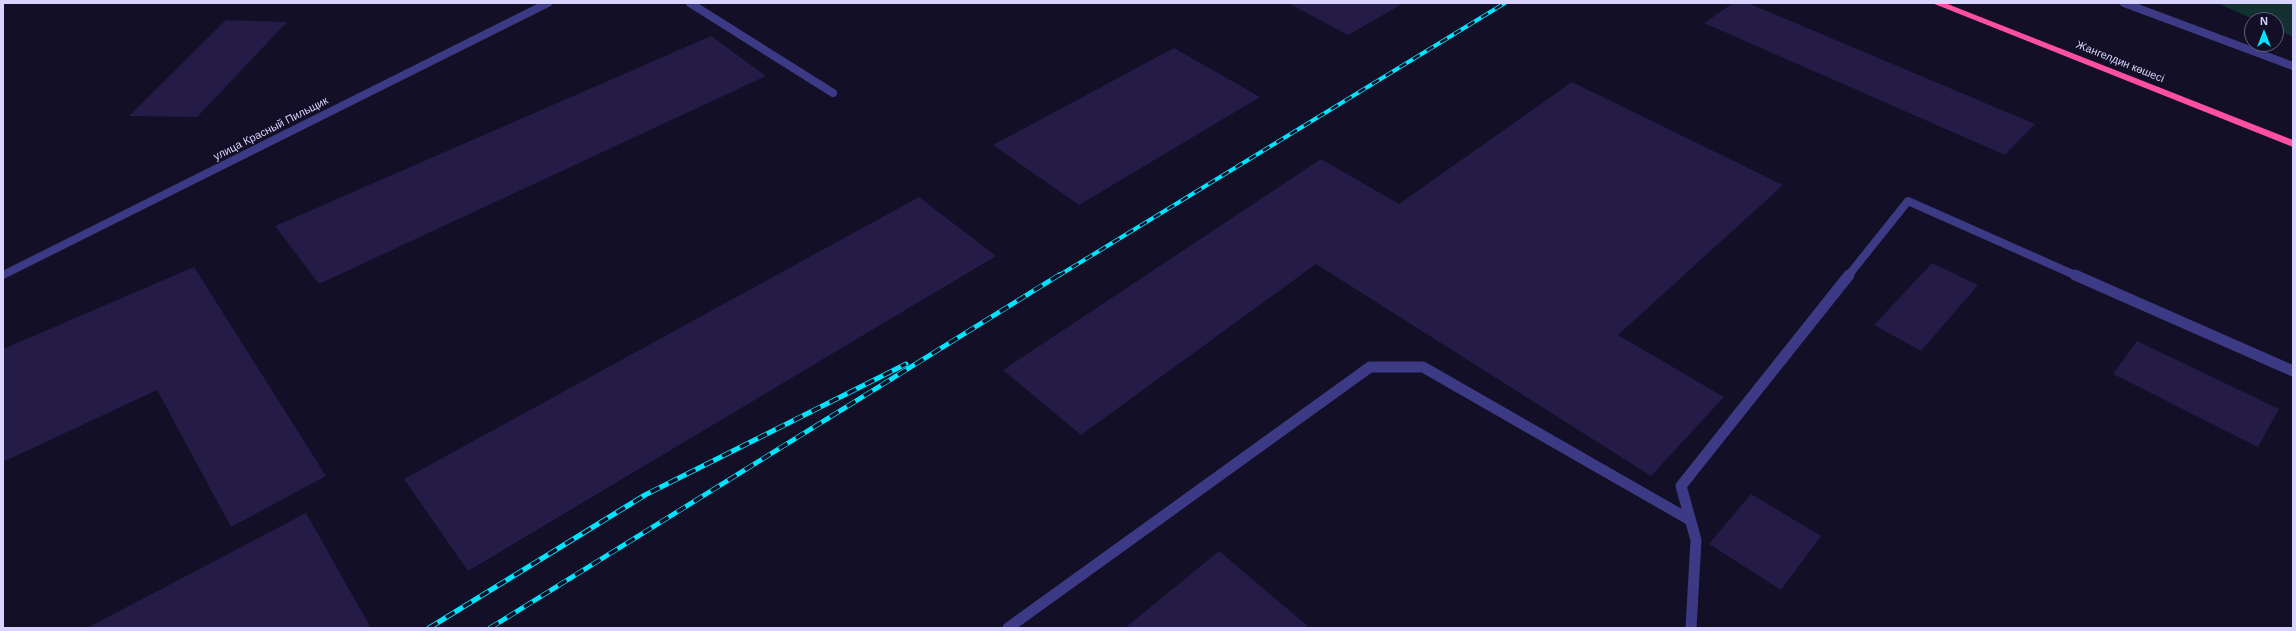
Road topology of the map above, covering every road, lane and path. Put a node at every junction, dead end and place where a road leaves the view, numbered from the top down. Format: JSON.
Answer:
{"nodes":[{"id":1,"x":548,"y":3,"type":"edge"},
{"id":2,"x":690,"y":3,"type":"edge"},
{"id":3,"x":1937,"y":3,"type":"edge"},
{"id":4,"x":2124,"y":3,"type":"edge"},
{"id":5,"x":2293,"y":66,"type":"edge"},
{"id":6,"x":833,"y":93,"type":"dead end"},
{"id":7,"x":2293,"y":144,"type":"edge"},
{"id":8,"x":3,"y":275,"type":"edge"},
{"id":9,"x":2293,"y":371,"type":"edge"},
{"id":10,"x":1690,"y":520,"type":"junction"},
{"id":11,"x":1008,"y":628,"type":"edge"},
{"id":12,"x":1691,"y":628,"type":"edge"}],
"edges":[{"from":1,"to":8,"type":"street","name":"улица Красный Пильщик"},
{"from":2,"to":6,"type":"street"},
{"from":3,"to":7,"type":"highway","name":"Жангелдин көшесі"},
{"from":4,"to":5,"type":"street"},
{"from":9,"to":10,"type":"street"},
{"from":10,"to":11,"type":"street"},
{"from":10,"to":12,"type":"street"}]}
